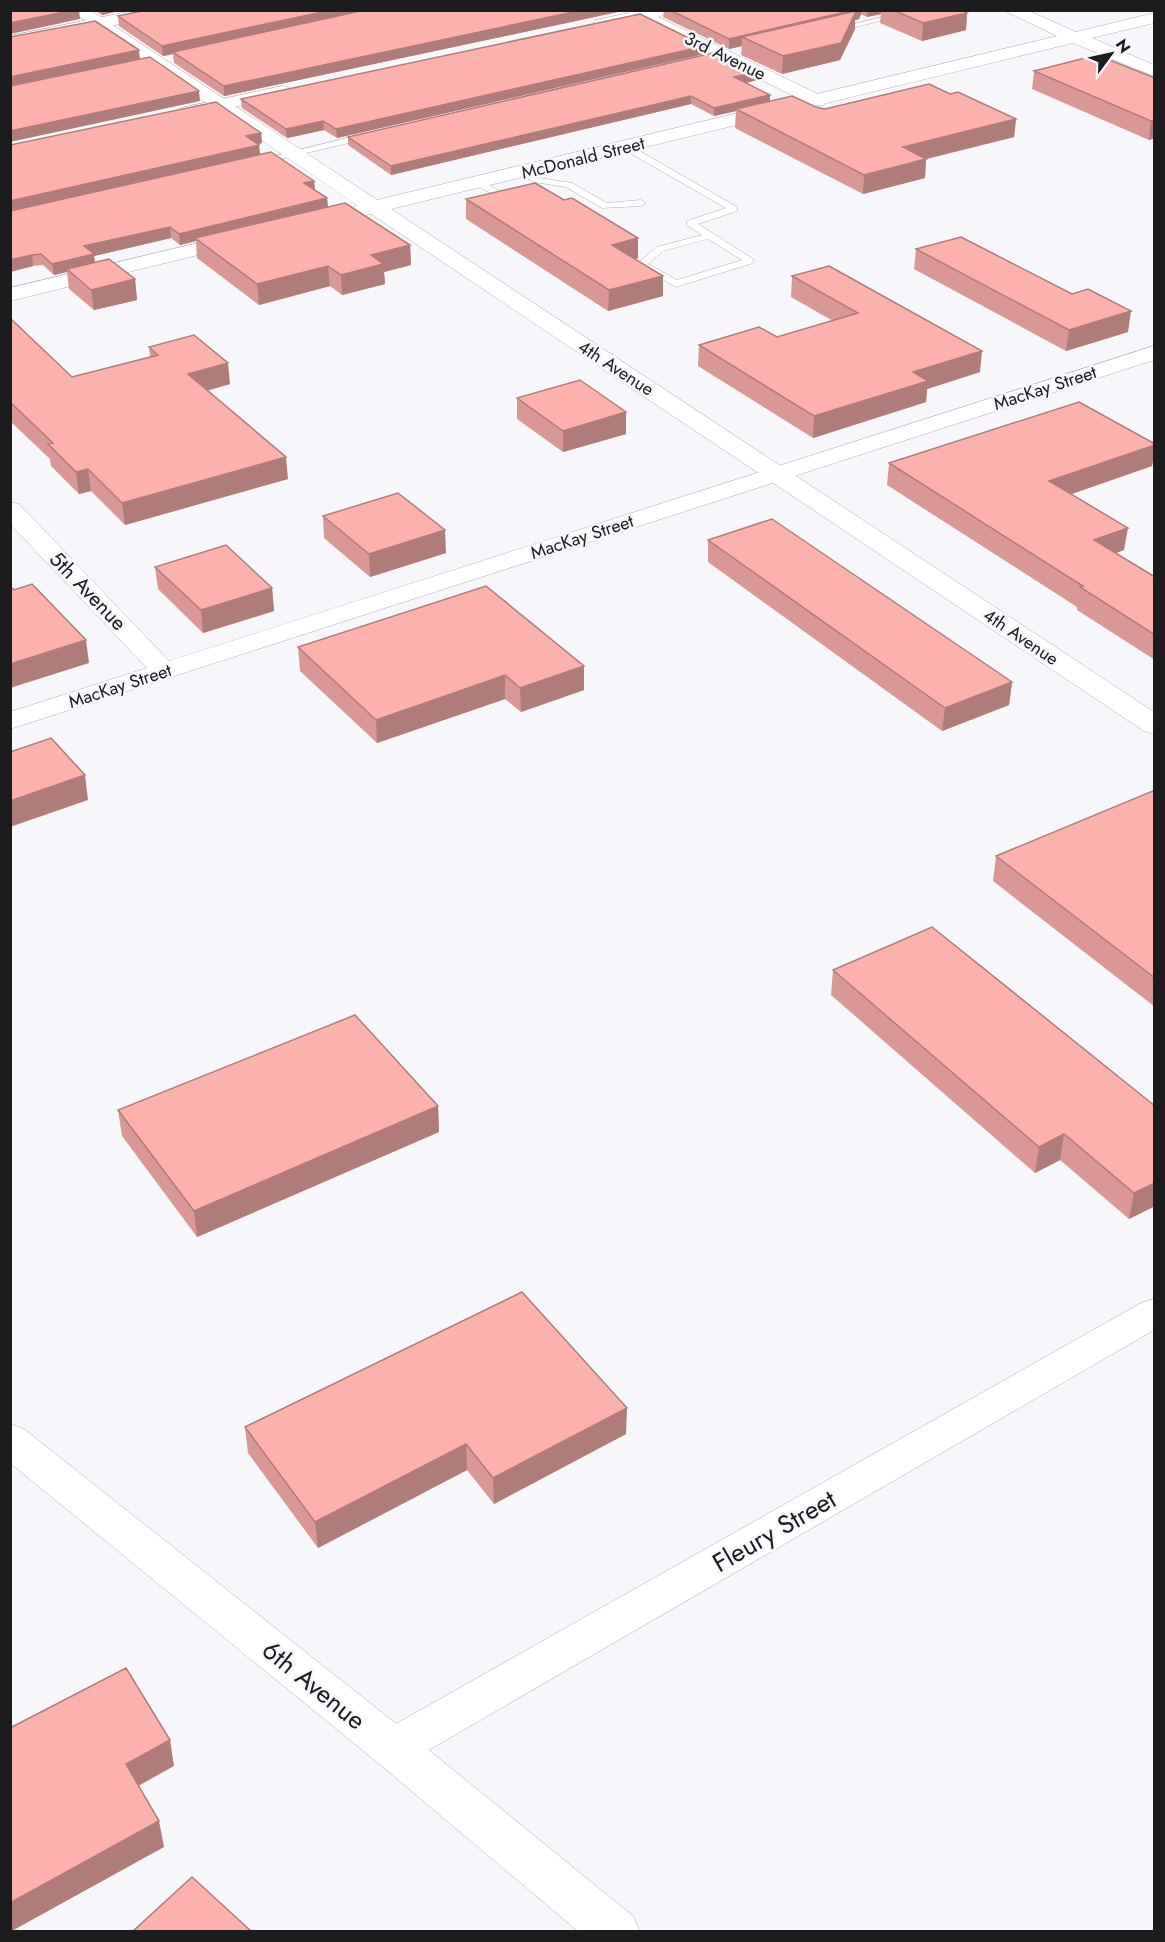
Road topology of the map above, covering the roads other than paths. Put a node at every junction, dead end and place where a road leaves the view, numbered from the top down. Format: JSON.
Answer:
{"nodes":[{"id":1,"x":78,"y":10,"type":"edge"},
{"id":2,"x":164,"y":10,"type":"edge"},
{"id":3,"x":666,"y":10,"type":"edge"},
{"id":4,"x":921,"y":10,"type":"edge"},
{"id":5,"x":1011,"y":10,"type":"edge"},
{"id":6,"x":1046,"y":10,"type":"edge"},
{"id":7,"x":638,"y":13,"type":"edge"},
{"id":8,"x":1155,"y":18,"type":"edge"},
{"id":9,"x":98,"y":24,"type":"junction"},
{"id":10,"x":586,"y":28,"type":"edge"},
{"id":11,"x":1099,"y":32,"type":"junction"},
{"id":12,"x":820,"y":33,"type":"edge"},
{"id":13,"x":1076,"y":38,"type":"junction"},
{"id":14,"x":10,"y":41,"type":"edge"},
{"id":15,"x":744,"y":51,"type":"edge"},
{"id":16,"x":1155,"y":55,"type":"edge"},
{"id":17,"x":719,"y":57,"type":"junction"},
{"id":18,"x":1155,"y":71,"type":"edge"},
{"id":19,"x":300,"y":88,"type":"edge"},
{"id":20,"x":818,"y":101,"type":"junction"},
{"id":21,"x":220,"y":105,"type":"junction"},
{"id":22,"x":173,"y":115,"type":"edge"},
{"id":23,"x":375,"y":135,"type":"edge"},
{"id":24,"x":626,"y":147,"type":"junction"},
{"id":25,"x":293,"y":153,"type":"junction"},
{"id":26,"x":248,"y":164,"type":"edge"},
{"id":27,"x":523,"y":172,"type":"junction"},
{"id":28,"x":478,"y":182,"type":"junction"},
{"id":29,"x":513,"y":202,"type":"edge"},
{"id":30,"x":641,"y":203,"type":"dead end"},
{"id":31,"x":374,"y":207,"type":"junction"},
{"id":32,"x":340,"y":215,"type":"edge"},
{"id":33,"x":260,"y":234,"type":"edge"},
{"id":34,"x":707,"y":236,"type":"junction"},
{"id":35,"x":10,"y":295,"type":"edge"},
{"id":36,"x":1155,"y":353,"type":"edge"},
{"id":37,"x":777,"y":474,"type":"junction"},
{"id":38,"x":10,"y":509,"type":"edge"},
{"id":39,"x":165,"y":672,"type":"junction"},
{"id":40,"x":10,"y":721,"type":"edge"},
{"id":41,"x":1155,"y":725,"type":"edge"},
{"id":42,"x":1155,"y":1313,"type":"edge"},
{"id":43,"x":10,"y":1440,"type":"edge"},
{"id":44,"x":393,"y":1748,"type":"junction"},
{"id":45,"x":616,"y":1932,"type":"edge"}],
"edges":[{"from":1,"to":9,"type":"street","name":"4th Avenue"},
{"from":2,"to":9,"type":"street"},
{"from":3,"to":7,"type":"street"},
{"from":4,"to":12,"type":"lane"},
{"from":5,"to":13,"type":"street"},
{"from":6,"to":11,"type":"street"},
{"from":7,"to":10,"type":"street"},
{"from":7,"to":17,"type":"street","name":"3rd Avenue"},
{"from":8,"to":11,"type":"street","name":"McDonald Street"},
{"from":9,"to":14,"type":"street"},
{"from":9,"to":21,"type":"street","name":"4th Avenue"},
{"from":11,"to":13,"type":"street","name":"McDonald Street"},
{"from":11,"to":16,"type":"street"},
{"from":13,"to":18,"type":"street"},
{"from":13,"to":20,"type":"street","name":"McDonald Street"},
{"from":15,"to":17,"type":"lane"},
{"from":17,"to":20,"type":"street","name":"3rd Avenue"},
{"from":19,"to":21,"type":"street"},
{"from":20,"to":24,"type":"street","name":"McDonald Street"},
{"from":21,"to":22,"type":"street"},
{"from":21,"to":25,"type":"street","name":"4th Avenue"},
{"from":23,"to":25,"type":"lane"},
{"from":24,"to":27,"type":"street","name":"McDonald Street"},
{"from":24,"to":34,"type":"lane"},
{"from":25,"to":26,"type":"lane"},
{"from":25,"to":31,"type":"street","name":"4th Avenue"},
{"from":27,"to":28,"type":"street","name":"McDonald Street"},
{"from":27,"to":30,"type":"lane"},
{"from":28,"to":29,"type":"lane"},
{"from":28,"to":31,"type":"street","name":"McDonald Street"},
{"from":31,"to":32,"type":"street","name":"McDonald Street"},
{"from":31,"to":37,"type":"street","name":"4th Avenue"},
{"from":33,"to":35,"type":"street"},
{"from":34,"to":34,"type":"lane"},
{"from":36,"to":37,"type":"street","name":"MacKay Street"},
{"from":37,"to":39,"type":"street","name":"MacKay Street"},
{"from":37,"to":41,"type":"street","name":"4th Avenue"},
{"from":38,"to":39,"type":"street","name":"5th Avenue"},
{"from":39,"to":40,"type":"street","name":"MacKay Street"},
{"from":42,"to":44,"type":"street","name":"Fleury Street"},
{"from":43,"to":44,"type":"street","name":"6th Avenue"},
{"from":44,"to":45,"type":"street","name":"6th Avenue"}]}
